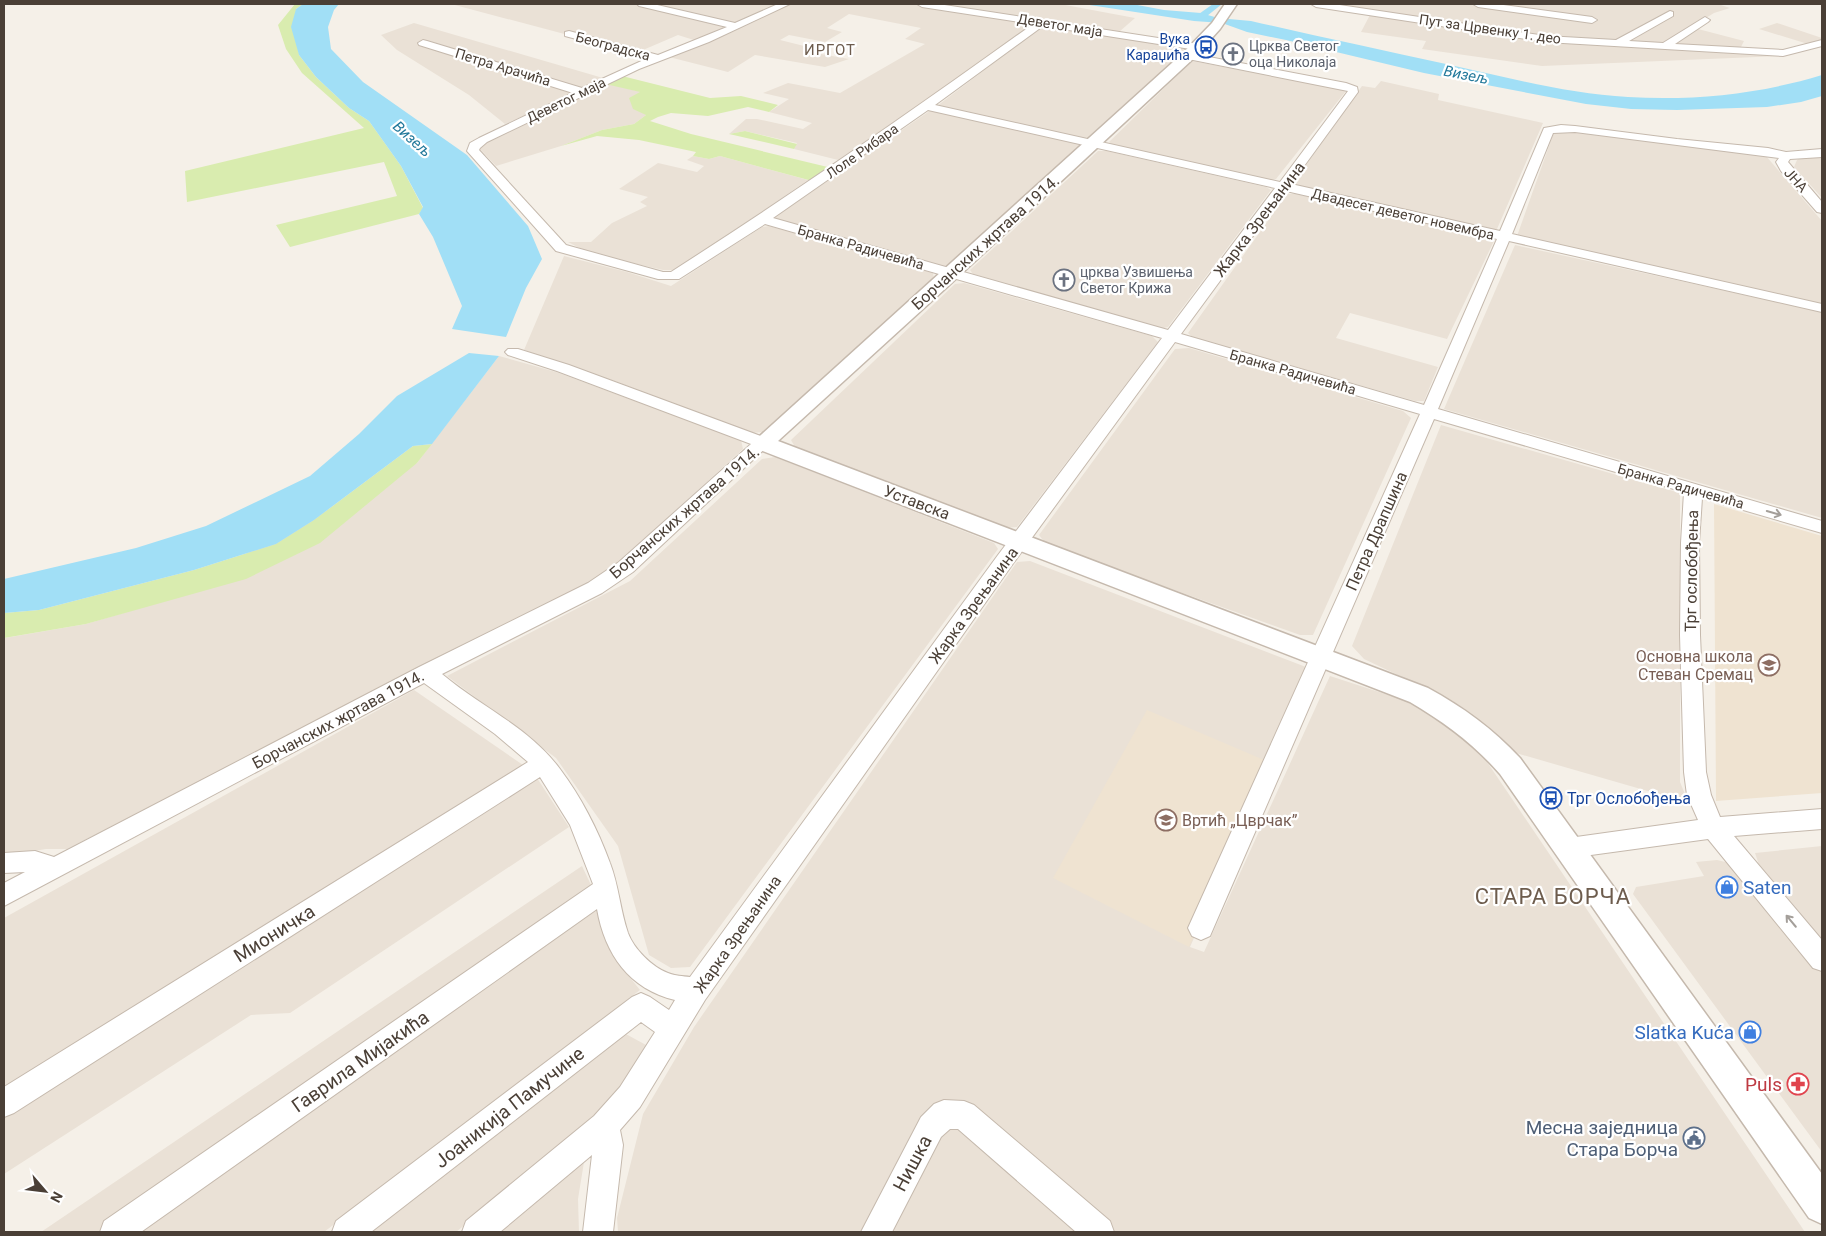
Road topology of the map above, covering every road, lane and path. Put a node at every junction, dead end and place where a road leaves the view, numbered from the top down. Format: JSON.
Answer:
{"nodes":[{"id":1,"x":642,"y":4,"type":"edge"},
{"id":2,"x":785,"y":4,"type":"edge"},
{"id":3,"x":922,"y":4,"type":"edge"},
{"id":4,"x":1231,"y":4,"type":"edge"},
{"id":5,"x":1316,"y":4,"type":"edge"},
{"id":6,"x":1478,"y":4,"type":"edge"},
{"id":7,"x":1670,"y":14,"type":"dead end"},
{"id":8,"x":1592,"y":20,"type":"dead end"},
{"id":9,"x":1705,"y":20,"type":"dead end"},
{"id":10,"x":1042,"y":22,"type":"junction"},
{"id":11,"x":737,"y":26,"type":"junction"},
{"id":12,"x":569,"y":34,"type":"dead end"},
{"id":13,"x":1822,"y":42,"type":"edge"},
{"id":14,"x":1618,"y":43,"type":"junction"},
{"id":15,"x":423,"y":44,"type":"dead end"},
{"id":16,"x":1665,"y":46,"type":"junction"},
{"id":17,"x":1192,"y":52,"type":"junction"},
{"id":18,"x":658,"y":58,"type":"junction"},
{"id":19,"x":582,"y":92,"type":"junction"},
{"id":20,"x":926,"y":106,"type":"junction"},
{"id":21,"x":1093,"y":143,"type":"junction"},
{"id":22,"x":1822,"y":153,"type":"edge"},
{"id":23,"x":1786,"y":156,"type":"junction"},
{"id":24,"x":1283,"y":187,"type":"junction"},
{"id":25,"x":1822,"y":209,"type":"edge"},
{"id":26,"x":763,"y":219,"type":"junction"},
{"id":27,"x":1504,"y":237,"type":"junction"},
{"id":28,"x":952,"y":272,"type":"junction"},
{"id":29,"x":678,"y":274,"type":"joint"},
{"id":30,"x":1822,"y":308,"type":"edge"},
{"id":31,"x":1171,"y":336,"type":"junction"},
{"id":32,"x":513,"y":352,"type":"dead end"},
{"id":33,"x":1429,"y":412,"type":"junction"},
{"id":34,"x":762,"y":443,"type":"junction"},
{"id":35,"x":1693,"y":490,"type":"junction"},
{"id":36,"x":1822,"y":527,"type":"edge"},
{"id":37,"x":1019,"y":541,"type":"junction"},
{"id":38,"x":1320,"y":657,"type":"junction"},
{"id":39,"x":426,"y":673,"type":"junction"},
{"id":40,"x":544,"y":764,"type":"junction"},
{"id":41,"x":1822,"y":819,"type":"edge"},
{"id":42,"x":1713,"y":828,"type":"junction"},
{"id":43,"x":1568,"y":848,"type":"junction"},
{"id":44,"x":4,"y":863,"type":"edge"},
{"id":45,"x":52,"y":868,"type":"junction"},
{"id":46,"x":606,"y":889,"type":"junction"},
{"id":47,"x":4,"y":895,"type":"edge"},
{"id":48,"x":1201,"y":928,"type":"dead end"},
{"id":49,"x":1822,"y":959,"type":"edge"},
{"id":50,"x":661,"y":983,"type":"junction"},
{"id":51,"x":696,"y":991,"type":"junction"},
{"id":52,"x":641,"y":1006,"type":"junction"},
{"id":53,"x":672,"y":1028,"type":"junction"},
{"id":54,"x":4,"y":1103,"type":"edge"},
{"id":55,"x":604,"y":1126,"type":"junction"},
{"id":56,"x":1822,"y":1205,"type":"edge"},
{"id":57,"x":115,"y":1232,"type":"edge"},
{"id":58,"x":347,"y":1232,"type":"edge"},
{"id":59,"x":477,"y":1232,"type":"edge"},
{"id":60,"x":598,"y":1232,"type":"edge"},
{"id":61,"x":876,"y":1232,"type":"edge"},
{"id":62,"x":1099,"y":1232,"type":"edge"}],
"edges":[{"from":1,"to":11,"type":"street"},
{"from":2,"to":11,"type":"street","name":"Деветог маја"},
{"from":3,"to":10,"type":"street","name":"Деветог маја"},
{"from":4,"to":17,"type":"street","name":"Борчанских жртава 1914."},
{"from":5,"to":14,"type":"street","name":"Пут за Црвенку 1. део"},
{"from":6,"to":8,"type":"street"},
{"from":7,"to":14,"type":"street"},
{"from":9,"to":16,"type":"street"},
{"from":10,"to":17,"type":"street","name":"Деветог маја"},
{"from":10,"to":20,"type":"street","name":"Лоле Рибара"},
{"from":11,"to":18,"type":"street","name":"Деветог маја"},
{"from":12,"to":18,"type":"street","name":"Београдска"},
{"from":13,"to":16,"type":"street","name":"Пут за Црвенку 1. део"},
{"from":14,"to":16,"type":"street","name":"Пут за Црвенку 1. део"},
{"from":15,"to":19,"type":"street","name":"Петра Арачића"},
{"from":17,"to":21,"type":"street","name":"Борчанских жртава 1914."},
{"from":17,"to":24,"type":"street","name":"Жарка Зрењанина"},
{"from":18,"to":19,"type":"street","name":"Деветог маја"},
{"from":19,"to":29,"type":"street","name":"Деветог маја"},
{"from":20,"to":21,"type":"street","name":"Двадесет деветог новембра"},
{"from":20,"to":26,"type":"street","name":"Лоле Рибара"},
{"from":21,"to":24,"type":"street","name":"Двадесет деветог новембра"},
{"from":21,"to":28,"type":"street","name":"Борчанских жртава 1914."},
{"from":22,"to":23,"type":"street","name":"ЈНА"},
{"from":23,"to":25,"type":"street","name":"ЈНА"},
{"from":23,"to":27,"type":"street","name":"Петра Драпшина"},
{"from":24,"to":27,"type":"street","name":"Двадесет деветог новембра"},
{"from":24,"to":31,"type":"street","name":"Жарка Зрењанина"},
{"from":26,"to":28,"type":"street","name":"Бранка Радичевића"},
{"from":26,"to":29,"type":"street","name":"Лоле Рибара"},
{"from":27,"to":30,"type":"street","name":"Двадесет деветог новембра"},
{"from":27,"to":33,"type":"street","name":"Петра Драпшина"},
{"from":28,"to":31,"type":"street","name":"Бранка Радичевића"},
{"from":28,"to":34,"type":"street","name":"Борчанских жртава 1914."},
{"from":31,"to":33,"type":"street","name":"Бранка Радичевића"},
{"from":31,"to":37,"type":"street","name":"Жарка Зрењанина"},
{"from":32,"to":34,"type":"street","name":"Уставска"},
{"from":33,"to":35,"type":"street","name":"Бранка Радичевића"},
{"from":33,"to":38,"type":"street","name":"Петра Драпшина"},
{"from":34,"to":37,"type":"street","name":"Уставска"},
{"from":34,"to":39,"type":"street","name":"Борчанских жртава 1914."},
{"from":35,"to":36,"type":"street","name":"Бранка Радичевића","one_way":true},
{"from":35,"to":42,"type":"street","name":"Трг ослобођења"},
{"from":37,"to":38,"type":"street","name":"Уставска"},
{"from":37,"to":51,"type":"street","name":"Жарка Зрењанина"},
{"from":38,"to":43,"type":"street","name":"Уставска"},
{"from":38,"to":48,"type":"street","name":"Петра Драпшина"},
{"from":39,"to":40,"type":"street"},
{"from":39,"to":45,"type":"street","name":"Борчанских жртава 1914."},
{"from":40,"to":46,"type":"street"},
{"from":40,"to":54,"type":"street","name":"Мионичка"},
{"from":41,"to":42,"type":"street"},
{"from":42,"to":43,"type":"street"},
{"from":49,"to":42,"type":"street","name":"Трг ослобођења","one_way":true},
{"from":43,"to":56,"type":"street","name":"Уставска"},
{"from":44,"to":45,"type":"street"},
{"from":45,"to":47,"type":"street","name":"Борчанских жртава 1914."},
{"from":46,"to":50,"type":"street"},
{"from":46,"to":57,"type":"street","name":"Гаврила Мијакића"},
{"from":50,"to":51,"type":"street"},
{"from":50,"to":52,"type":"street","name":"Јоаникија Памучине"},
{"from":51,"to":53,"type":"street","name":"Жарка Зрењанина"},
{"from":52,"to":53,"type":"street"},
{"from":52,"to":58,"type":"street","name":"Јоаникија Памучине"},
{"from":53,"to":55,"type":"street","name":"Жарка Зрењанина"},
{"from":55,"to":59,"type":"street","name":"Жарка Зрењанина"},
{"from":55,"to":60,"type":"street"},
{"from":61,"to":62,"type":"street","name":"Нишка"}]}
